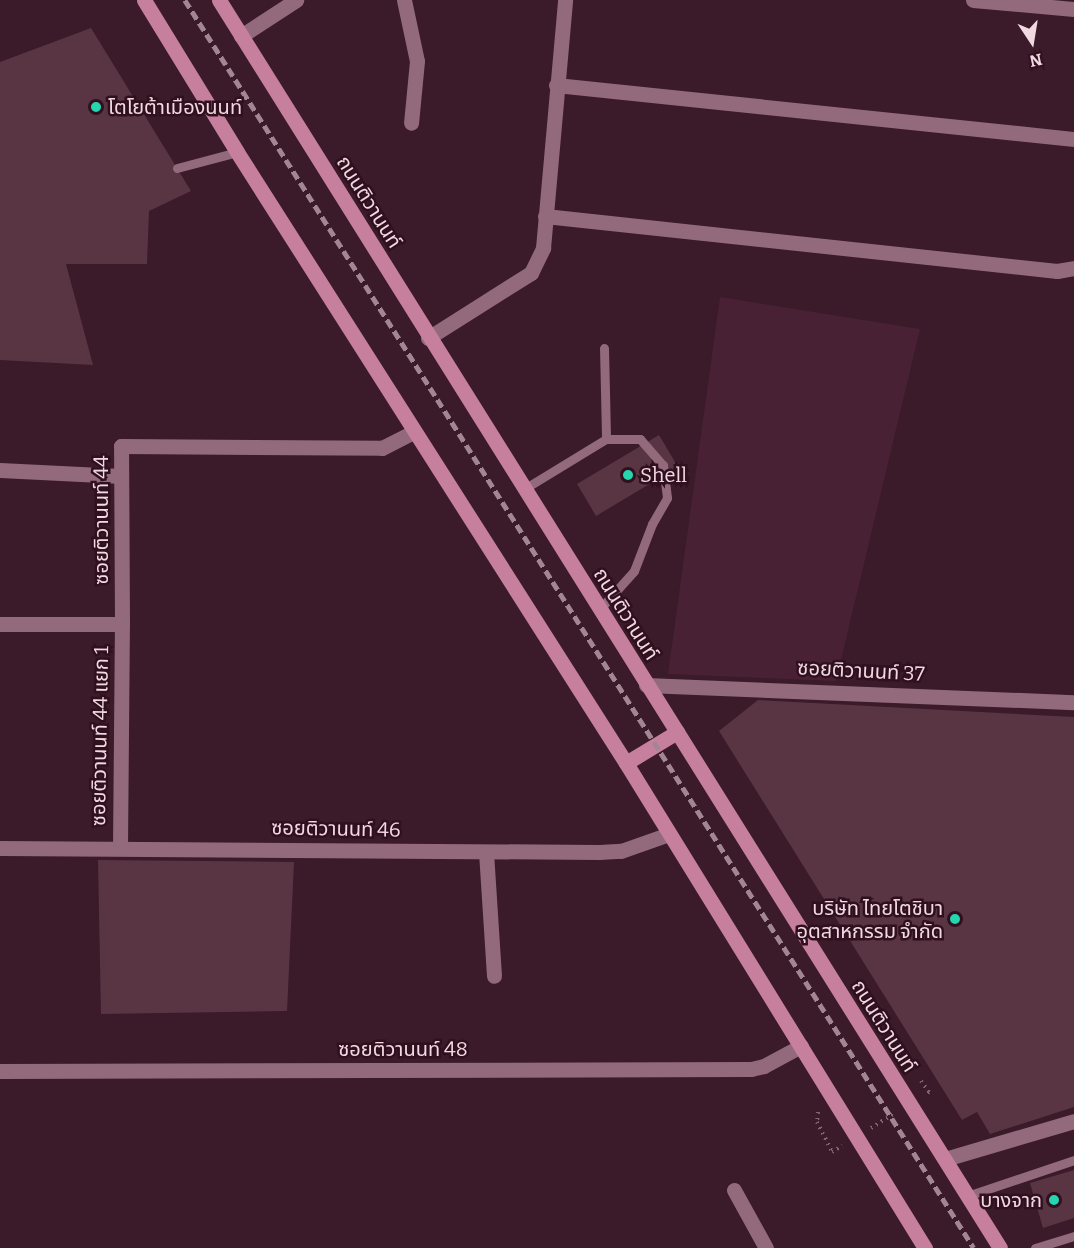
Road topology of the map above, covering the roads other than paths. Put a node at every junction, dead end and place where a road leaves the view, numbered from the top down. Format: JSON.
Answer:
{"nodes":[{"id":1,"x":144,"y":0,"type":"edge"},
{"id":2,"x":219,"y":0,"type":"edge"},
{"id":3,"x":296,"y":0,"type":"edge"},
{"id":4,"x":404,"y":0,"type":"edge"},
{"id":5,"x":565,"y":0,"type":"edge"},
{"id":6,"x":973,"y":0,"type":"edge"},
{"id":7,"x":1074,"y":9,"type":"edge"},
{"id":8,"x":241,"y":36,"type":"junction"},
{"id":9,"x":556,"y":85,"type":"junction"},
{"id":10,"x":411,"y":123,"type":"dead end"},
{"id":11,"x":1074,"y":139,"type":"edge"},
{"id":12,"x":237,"y":153,"type":"junction"},
{"id":13,"x":177,"y":168,"type":"dead end"},
{"id":14,"x":545,"y":216,"type":"junction"},
{"id":15,"x":1074,"y":268,"type":"edge"},
{"id":16,"x":428,"y":338,"type":"junction"},
{"id":17,"x":604,"y":348,"type":"dead end"},
{"id":18,"x":414,"y":432,"type":"junction"},
{"id":19,"x":606,"y":439,"type":"junction"},
{"id":20,"x":0,"y":470,"type":"edge"},
{"id":21,"x":121,"y":476,"type":"junction"},
{"id":22,"x":524,"y":489,"type":"junction"},
{"id":23,"x":599,"y":610,"type":"junction"},
{"id":24,"x":0,"y":624,"type":"edge"},
{"id":25,"x":122,"y":624,"type":"junction"},
{"id":26,"x":646,"y":685,"type":"junction"},
{"id":27,"x":1074,"y":702,"type":"edge"},
{"id":28,"x":677,"y":732,"type":"junction"},
{"id":29,"x":626,"y":763,"type":"junction"},
{"id":30,"x":669,"y":834,"type":"junction"},
{"id":31,"x":0,"y":848,"type":"edge"},
{"id":32,"x":120,"y":848,"type":"junction"},
{"id":33,"x":486,"y":852,"type":"junction"},
{"id":34,"x":494,"y":976,"type":"dead end"},
{"id":35,"x":801,"y":1046,"type":"junction"},
{"id":36,"x":0,"y":1071,"type":"edge"},
{"id":37,"x":1074,"y":1121,"type":"edge"},
{"id":38,"x":945,"y":1159,"type":"junction"},
{"id":39,"x":1074,"y":1160,"type":"edge"},
{"id":40,"x":734,"y":1190,"type":"dead end"},
{"id":41,"x":967,"y":1196,"type":"junction"},
{"id":42,"x":1074,"y":1236,"type":"edge"},
{"id":43,"x":766,"y":1248,"type":"edge"},
{"id":44,"x":926,"y":1248,"type":"edge"},
{"id":45,"x":1000,"y":1248,"type":"edge"},
{"id":46,"x":1035,"y":1248,"type":"edge"}],
"edges":[{"from":1,"to":12,"type":"main road"},
{"from":2,"to":8,"type":"main road","name":"ถนนติวานนท์"},
{"from":3,"to":8,"type":"street"},
{"from":4,"to":10,"type":"street"},
{"from":5,"to":9,"type":"street"},
{"from":6,"to":7,"type":"street"},
{"from":8,"to":16,"type":"main road","name":"ถนนติวานนท์"},
{"from":9,"to":11,"type":"street"},
{"from":9,"to":14,"type":"street"},
{"from":12,"to":13,"type":"lane"},
{"from":12,"to":18,"type":"main road"},
{"from":14,"to":15,"type":"street"},
{"from":14,"to":16,"type":"street"},
{"from":16,"to":22,"type":"main road","name":"ถนนติวานนท์"},
{"from":17,"to":19,"type":"lane"},
{"from":18,"to":21,"type":"street","name":"ซอยติวานนท์ 44"},
{"from":18,"to":29,"type":"main road"},
{"from":19,"to":22,"type":"lane"},
{"from":19,"to":23,"type":"lane"},
{"from":20,"to":21,"type":"street"},
{"from":21,"to":25,"type":"street","name":"ซอยติวานนท์ 44"},
{"from":22,"to":23,"type":"main road","name":"ถนนติวานนท์"},
{"from":23,"to":26,"type":"main road","name":"ถนนติวานนท์"},
{"from":24,"to":25,"type":"street"},
{"from":25,"to":32,"type":"street","name":"ซอยติวานนท์ 44 แยก 1"},
{"from":26,"to":27,"type":"street","name":"ซอยติวานนท์ 37"},
{"from":26,"to":28,"type":"main road","name":"ถนนติวานนท์"},
{"from":28,"to":29,"type":"main road"},
{"from":28,"to":38,"type":"main road","name":"ถนนติวานนท์"},
{"from":29,"to":30,"type":"main road"},
{"from":30,"to":33,"type":"street","name":"ซอยติวานนท์ 46"},
{"from":30,"to":35,"type":"main road"},
{"from":31,"to":32,"type":"street","name":"ซอยติวานนท์ 46"},
{"from":32,"to":33,"type":"street","name":"ซอยติวานนท์ 46"},
{"from":33,"to":34,"type":"street"},
{"from":35,"to":36,"type":"street","name":"ซอยติวานนท์ 48"},
{"from":35,"to":44,"type":"main road"},
{"from":37,"to":38,"type":"street"},
{"from":38,"to":41,"type":"main road","name":"ถนนติวานนท์"},
{"from":39,"to":41,"type":"lane"},
{"from":40,"to":43,"type":"street"},
{"from":41,"to":45,"type":"main road","name":"ถนนติวานนท์"},
{"from":42,"to":46,"type":"lane"}]}
